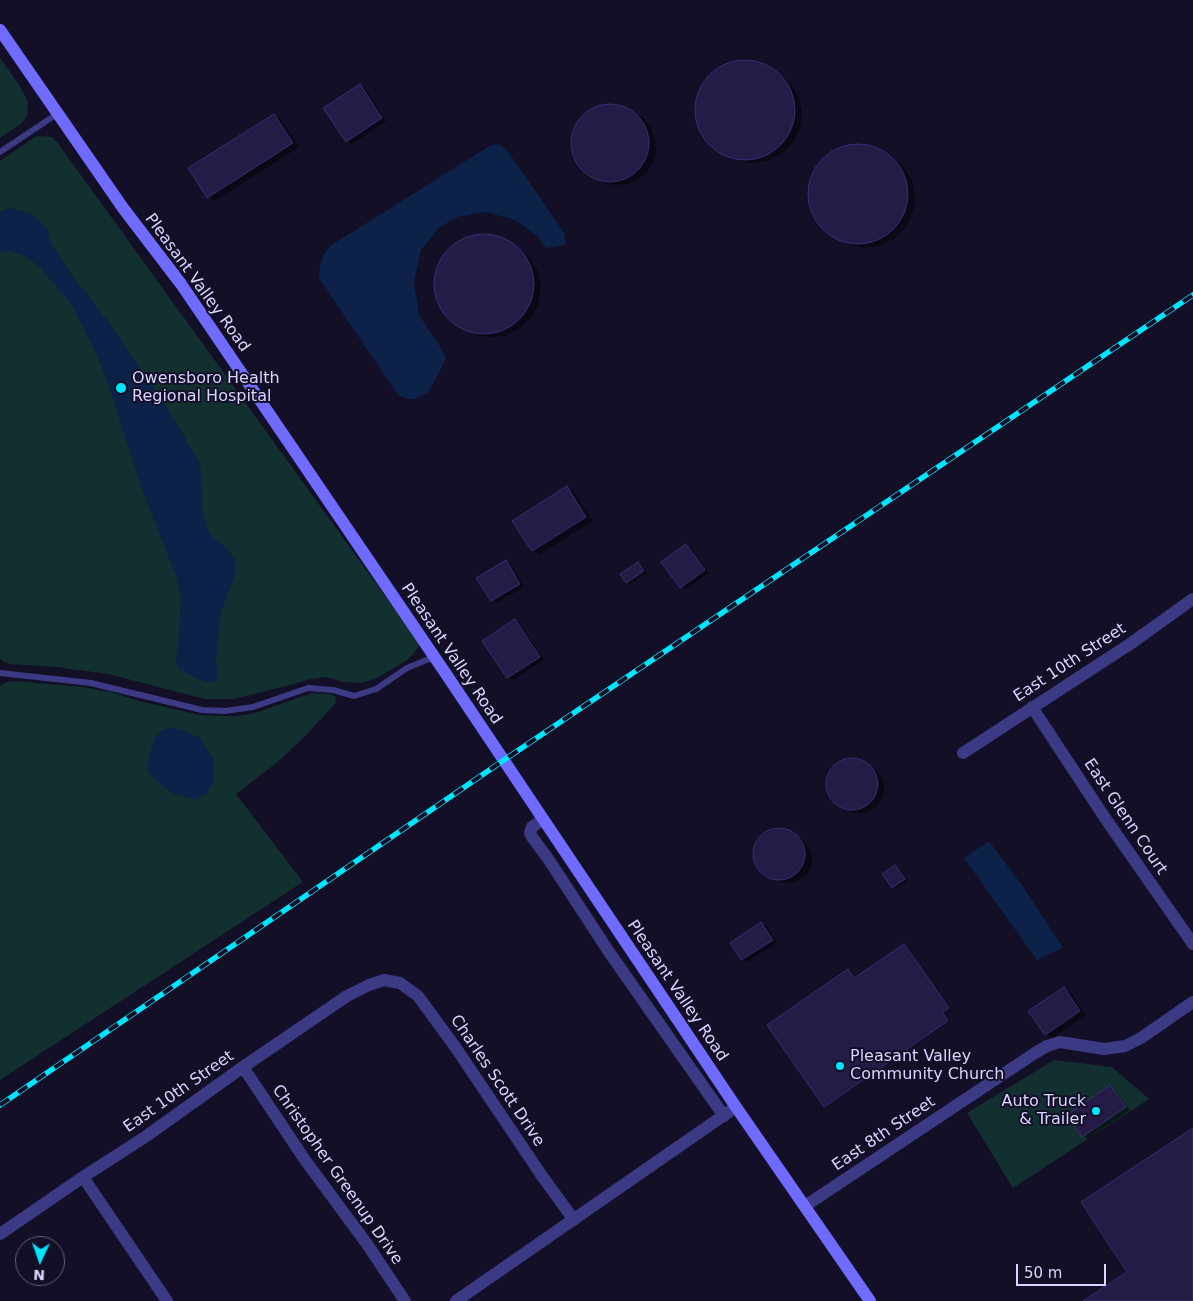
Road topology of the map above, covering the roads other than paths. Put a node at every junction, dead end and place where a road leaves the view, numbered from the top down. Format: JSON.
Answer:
{"nodes":[{"id":1,"x":0,"y":30,"type":"edge"},
{"id":2,"x":57,"y":114,"type":"junction"},
{"id":3,"x":0,"y":152,"type":"edge"},
{"id":4,"x":1193,"y":600,"type":"edge"},
{"id":5,"x":434,"y":657,"type":"junction"},
{"id":6,"x":0,"y":673,"type":"edge"},
{"id":7,"x":1032,"y":707,"type":"junction"},
{"id":8,"x":963,"y":753,"type":"dead end"},
{"id":9,"x":542,"y":820,"type":"junction"},
{"id":10,"x":1193,"y":944,"type":"edge"},
{"id":11,"x":379,"y":981,"type":"joint"},
{"id":12,"x":1193,"y":1002,"type":"edge"},
{"id":13,"x":243,"y":1067,"type":"junction"},
{"id":14,"x":736,"y":1107,"type":"junction"},
{"id":15,"x":724,"y":1116,"type":"junction"},
{"id":16,"x":83,"y":1177,"type":"junction"},
{"id":17,"x":805,"y":1206,"type":"junction"},
{"id":18,"x":574,"y":1220,"type":"junction"},
{"id":19,"x":0,"y":1234,"type":"edge"},
{"id":20,"x":167,"y":1301,"type":"edge"},
{"id":21,"x":404,"y":1301,"type":"edge"},
{"id":22,"x":456,"y":1301,"type":"edge"},
{"id":23,"x":870,"y":1301,"type":"edge"}],
"edges":[{"from":1,"to":2,"type":"street","name":"Pleasant Valley Road"},
{"from":2,"to":3,"type":"lane"},
{"from":2,"to":5,"type":"street","name":"Pleasant Valley Road"},
{"from":4,"to":7,"type":"street","name":"East 10th Street"},
{"from":5,"to":6,"type":"lane"},
{"from":5,"to":9,"type":"street","name":"Pleasant Valley Road"},
{"from":7,"to":8,"type":"street","name":"East 10th Street"},
{"from":7,"to":10,"type":"street","name":"East Glenn Court"},
{"from":9,"to":14,"type":"street","name":"Pleasant Valley Road"},
{"from":9,"to":15,"type":"street"},
{"from":11,"to":13,"type":"street","name":"East 10th Street"},
{"from":11,"to":18,"type":"street","name":"Charles Scott Drive"},
{"from":12,"to":17,"type":"street","name":"East 8th Street"},
{"from":13,"to":16,"type":"street","name":"East 10th Street"},
{"from":13,"to":21,"type":"street","name":"Christopher Greenup Drive"},
{"from":14,"to":15,"type":"street"},
{"from":14,"to":17,"type":"street","name":"Pleasant Valley Road"},
{"from":15,"to":18,"type":"street"},
{"from":16,"to":19,"type":"street","name":"East 10th Street"},
{"from":16,"to":20,"type":"street"},
{"from":17,"to":23,"type":"street","name":"Pleasant Valley Road"},
{"from":18,"to":22,"type":"street"}]}
